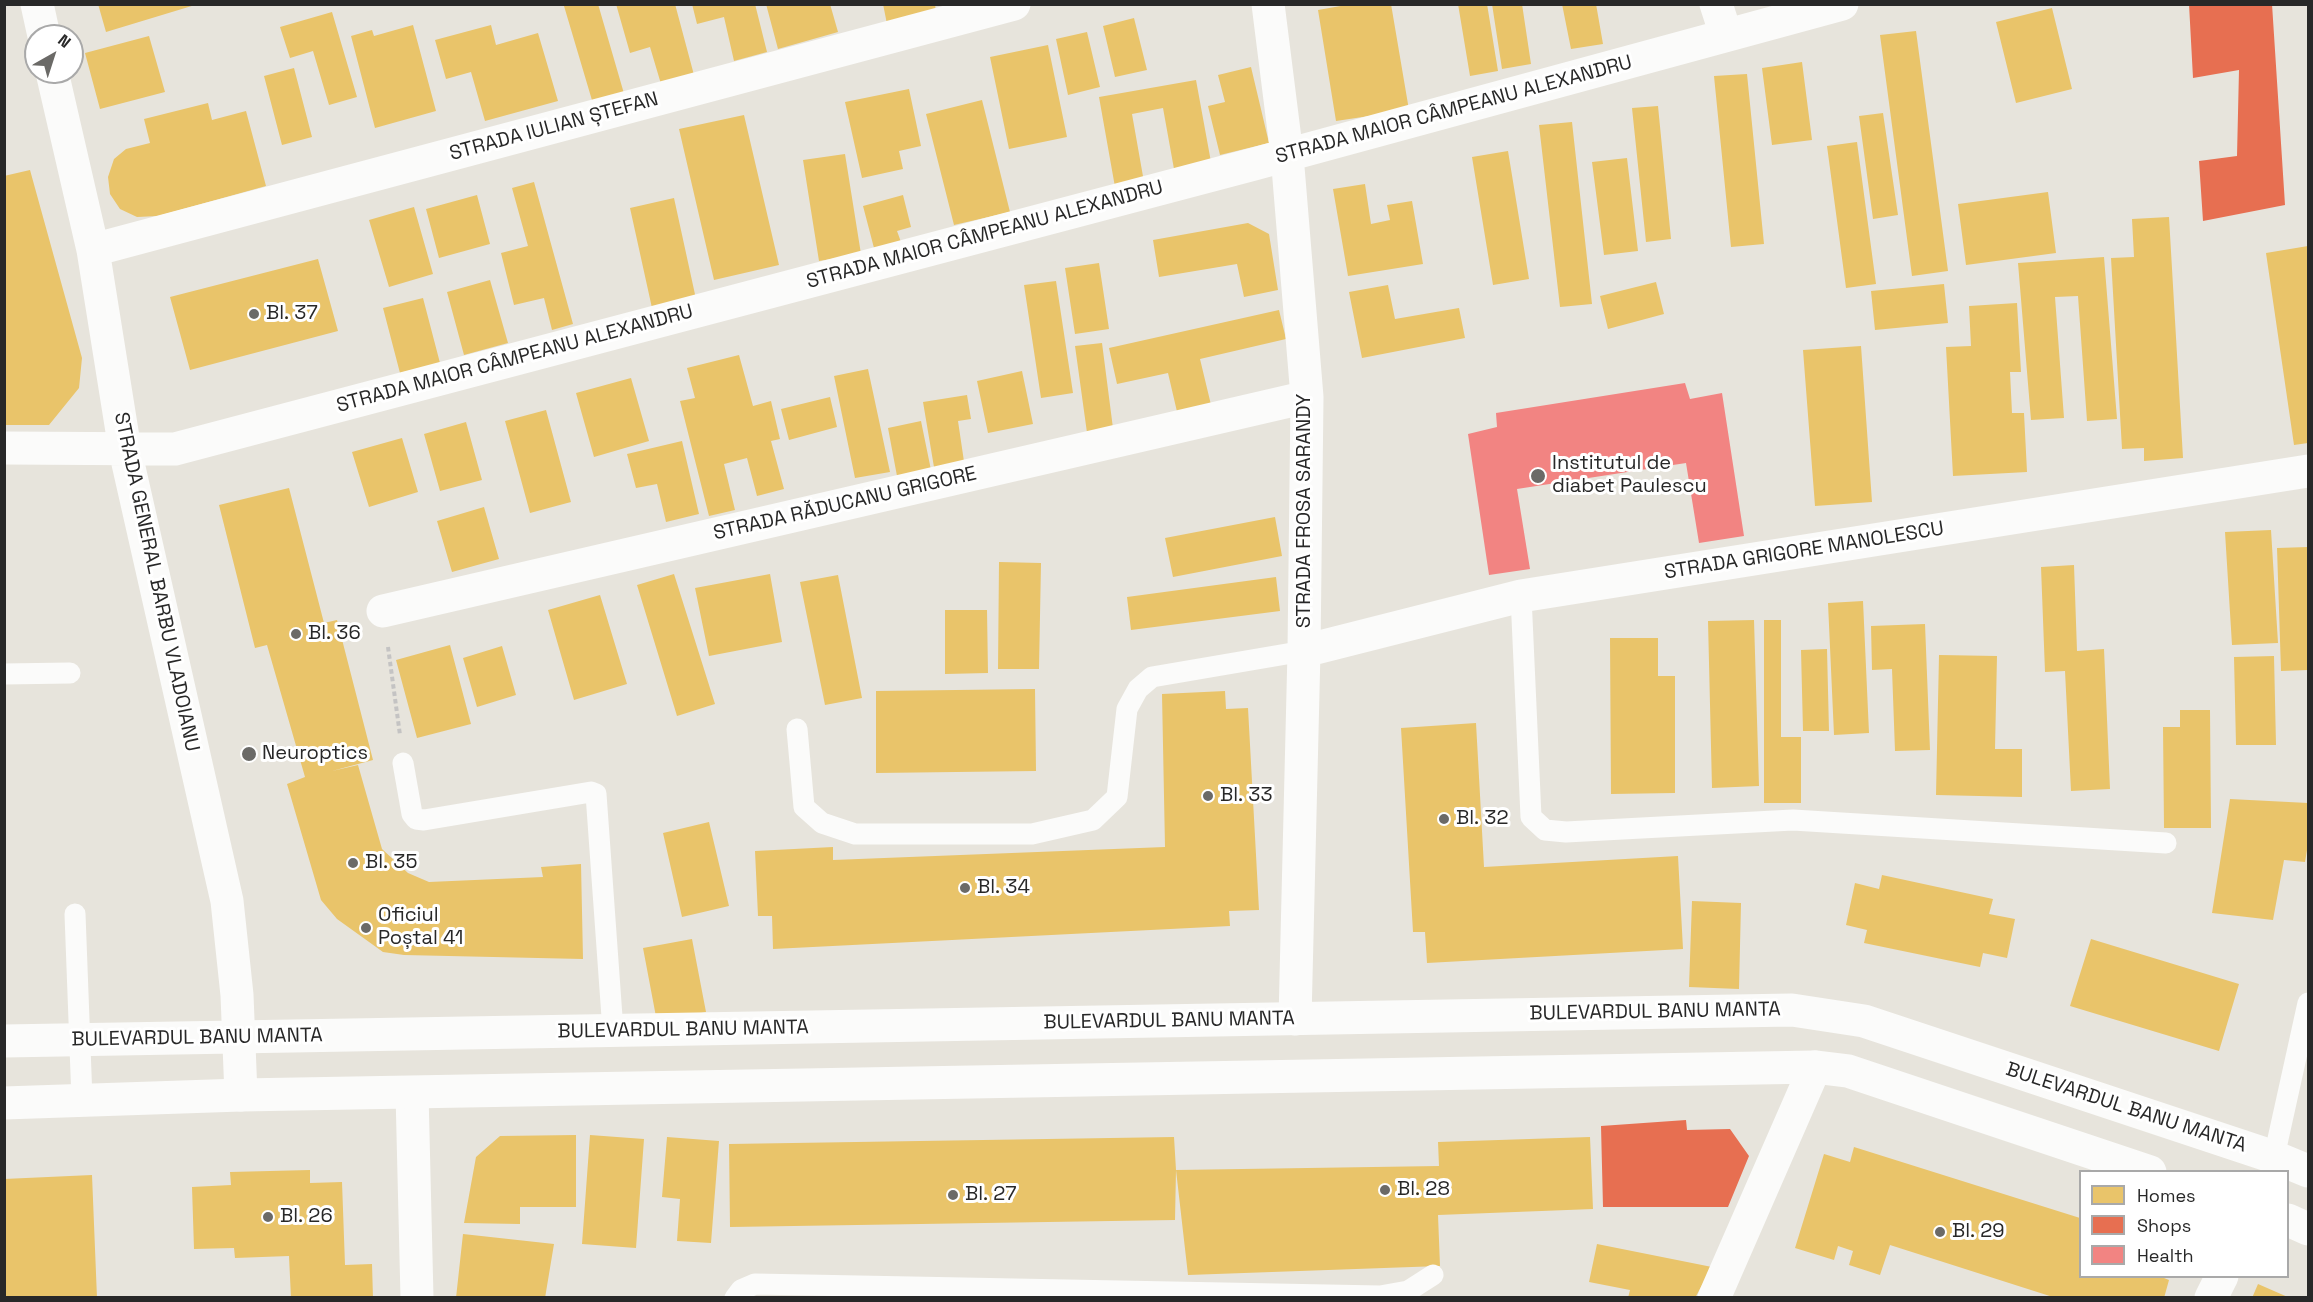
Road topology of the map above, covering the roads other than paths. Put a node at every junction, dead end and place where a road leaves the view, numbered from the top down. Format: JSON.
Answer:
{"nodes":[{"id":1,"x":37,"y":4,"type":"edge"},
{"id":2,"x":1014,"y":4,"type":"edge"},
{"id":3,"x":1268,"y":4,"type":"edge"},
{"id":4,"x":1716,"y":4,"type":"edge"},
{"id":5,"x":1842,"y":4,"type":"edge"},
{"id":6,"x":41,"y":24,"type":"edge"},
{"id":7,"x":1726,"y":35,"type":"junction"},
{"id":8,"x":55,"y":84,"type":"edge"},
{"id":9,"x":1287,"y":155,"type":"junction"},
{"id":10,"x":93,"y":250,"type":"junction"},
{"id":11,"x":1307,"y":397,"type":"junction"},
{"id":12,"x":4,"y":448,"type":"edge"},
{"id":13,"x":125,"y":450,"type":"junction"},
{"id":14,"x":2308,"y":471,"type":"edge"},
{"id":15,"x":1521,"y":596,"type":"junction"},
{"id":16,"x":383,"y":611,"type":"road end"},
{"id":17,"x":1304,"y":651,"type":"junction"},
{"id":18,"x":70,"y":673,"type":"dead end"},
{"id":19,"x":4,"y":674,"type":"edge"},
{"id":20,"x":797,"y":729,"type":"dead end"},
{"id":21,"x":403,"y":763,"type":"road end"},
{"id":22,"x":2166,"y":843,"type":"dead end"},
{"id":23,"x":75,"y":914,"type":"dead end"},
{"id":24,"x":2308,"y":1003,"type":"edge"},
{"id":25,"x":1295,"y":1019,"type":"junction"},
{"id":26,"x":613,"y":1031,"type":"junction"},
{"id":27,"x":239,"y":1037,"type":"junction"},
{"id":28,"x":79,"y":1039,"type":"junction"},
{"id":29,"x":4,"y":1041,"type":"edge"},
{"id":30,"x":1815,"y":1066,"type":"junction"},
{"id":31,"x":412,"y":1093,"type":"junction"},
{"id":32,"x":241,"y":1095,"type":"junction"},
{"id":33,"x":82,"y":1101,"type":"junction"},
{"id":34,"x":4,"y":1103,"type":"edge"},
{"id":35,"x":2274,"y":1157,"type":"junction"},
{"id":36,"x":2144,"y":1170,"type":"edge"},
{"id":37,"x":2308,"y":1171,"type":"edge"},
{"id":38,"x":2289,"y":1220,"type":"edge"},
{"id":39,"x":2308,"y":1229,"type":"edge"},
{"id":40,"x":1433,"y":1275,"type":"dead end"},
{"id":41,"x":2221,"y":1278,"type":"edge"},
{"id":42,"x":417,"y":1298,"type":"edge"},
{"id":43,"x":735,"y":1298,"type":"edge"},
{"id":44,"x":1714,"y":1298,"type":"edge"},
{"id":45,"x":2211,"y":1298,"type":"edge"}],
"edges":[{"from":1,"to":6,"type":"street"},
{"from":2,"to":10,"type":"street","name":"STRADA IULIAN ȘTEFAN"},
{"from":3,"to":9,"type":"street","name":"STRADA FROSA SARANDY"},
{"from":4,"to":7,"type":"street"},
{"from":5,"to":7,"type":"street","name":"STRADA MAIOR CÂMPEANU ALEXANDRU"},
{"from":7,"to":9,"type":"street","name":"STRADA MAIOR CÂMPEANU ALEXANDRU"},
{"from":8,"to":10,"type":"street","name":"STRADA GENERAL BARBU VLADOIANU"},
{"from":9,"to":11,"type":"street","name":"STRADA FROSA SARANDY"},
{"from":9,"to":13,"type":"street","name":"STRADA MAIOR CÂMPEANU ALEXANDRU"},
{"from":10,"to":13,"type":"street","name":"STRADA GENERAL BARBU VLADOIANU"},
{"from":11,"to":16,"type":"street","name":"STRADA RĂDUCANU GRIGORE"},
{"from":11,"to":17,"type":"street","name":"STRADA FROSA SARANDY"},
{"from":12,"to":13,"type":"street","name":"STRADA MAIOR CÂMPEANU ALEXANDRU"},
{"from":13,"to":27,"type":"street","name":"STRADA GENERAL BARBU VLADOIANU"},
{"from":14,"to":15,"type":"street","name":"STRADA GRIGORE MANOLESCU"},
{"from":15,"to":17,"type":"street","name":"STRADA GRIGORE MANOLESCU"},
{"from":15,"to":22,"type":"lane"},
{"from":17,"to":20,"type":"lane"},
{"from":17,"to":25,"type":"street","name":"STRADA FROSA SARANDY"},
{"from":18,"to":19,"type":"lane"},
{"from":21,"to":26,"type":"lane"},
{"from":23,"to":28,"type":"lane"},
{"from":24,"to":35,"type":"lane"},
{"from":25,"to":26,"type":"street","name":"BULEVARDUL BANU MANTA"},
{"from":25,"to":35,"type":"street","name":"BULEVARDUL BANU MANTA"},
{"from":26,"to":27,"type":"street","name":"BULEVARDUL BANU MANTA"},
{"from":27,"to":28,"type":"street","name":"BULEVARDUL BANU MANTA"},
{"from":27,"to":32,"type":"street","name":"STRADA GENERAL BARBU VLADOIANU"},
{"from":28,"to":29,"type":"street","name":"BULEVARDUL BANU MANTA"},
{"from":28,"to":33,"type":"lane"},
{"from":30,"to":31,"type":"street"},
{"from":30,"to":36,"type":"street"},
{"from":30,"to":44,"type":"street"},
{"from":31,"to":32,"type":"street"},
{"from":31,"to":42,"type":"street"},
{"from":32,"to":33,"type":"street"},
{"from":33,"to":34,"type":"street"},
{"from":35,"to":37,"type":"street","name":"BULEVARDUL BANU MANTA"},
{"from":38,"to":39,"type":"street"},
{"from":40,"to":43,"type":"lane"},
{"from":41,"to":45,"type":"street"}]}
